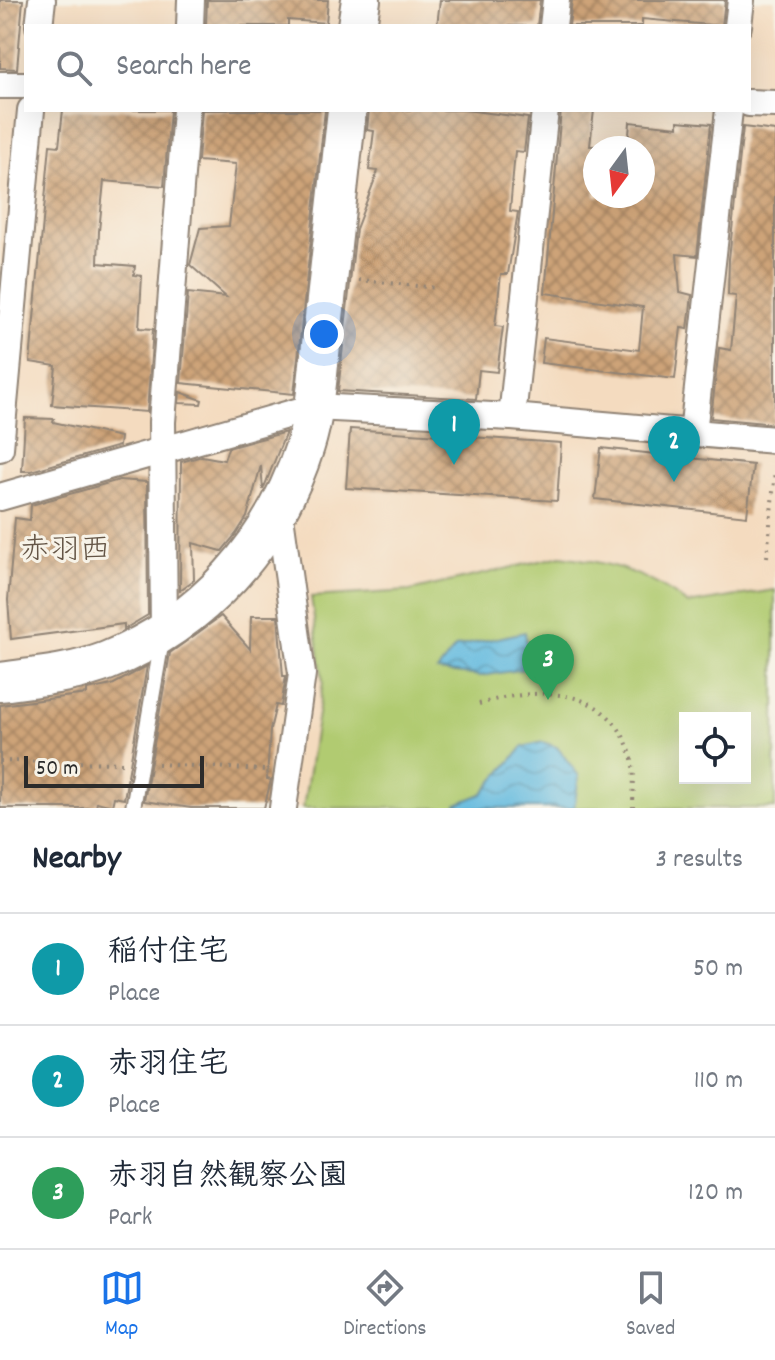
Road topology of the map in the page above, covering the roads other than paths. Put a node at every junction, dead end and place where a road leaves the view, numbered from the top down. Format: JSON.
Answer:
{"nodes":[{"id":1,"x":42,"y":0,"type":"edge"},
{"id":2,"x":191,"y":0,"type":"edge"},
{"id":3,"x":361,"y":0,"type":"edge"},
{"id":4,"x":556,"y":0,"type":"edge"},
{"id":5,"x":741,"y":0,"type":"edge"},
{"id":6,"x":39,"y":24,"type":"edge"},
{"id":7,"x":190,"y":24,"type":"edge"},
{"id":8,"x":357,"y":24,"type":"edge"},
{"id":9,"x":553,"y":24,"type":"edge"},
{"id":10,"x":738,"y":24,"type":"edge"},
{"id":11,"x":0,"y":85,"type":"edge"},
{"id":12,"x":24,"y":85,"type":"edge"},
{"id":13,"x":751,"y":103,"type":"edge"},
{"id":14,"x":775,"y":104,"type":"edge"},
{"id":15,"x":31,"y":112,"type":"edge"},
{"id":16,"x":186,"y":112,"type":"edge"},
{"id":17,"x":347,"y":112,"type":"edge"},
{"id":18,"x":545,"y":112,"type":"edge"},
{"id":19,"x":729,"y":112,"type":"edge"},
{"id":20,"x":314,"y":407,"type":"junction"},
{"id":21,"x":512,"y":417,"type":"junction"},
{"id":22,"x":693,"y":433,"type":"junction"},
{"id":23,"x":775,"y":440,"type":"edge"},
{"id":24,"x":0,"y":448,"type":"edge"},
{"id":25,"x":162,"y":450,"type":"junction"},
{"id":26,"x":0,"y":497,"type":"edge"},
{"id":27,"x":279,"y":509,"type":"junction"},
{"id":28,"x":164,"y":632,"type":"junction"},
{"id":29,"x":0,"y":682,"type":"edge"},
{"id":30,"x":133,"y":808,"type":"edge"},
{"id":31,"x":283,"y":808,"type":"edge"}],
"edges":[{"from":1,"to":6,"type":"street"},
{"from":2,"to":7,"type":"street"},
{"from":3,"to":8,"type":"street"},
{"from":4,"to":9,"type":"street"},
{"from":5,"to":10,"type":"street"},
{"from":11,"to":12,"type":"street"},
{"from":13,"to":14,"type":"street"},
{"from":15,"to":24,"type":"street"},
{"from":16,"to":25,"type":"street"},
{"from":17,"to":20,"type":"street"},
{"from":18,"to":21,"type":"street"},
{"from":19,"to":22,"type":"street"},
{"from":20,"to":21,"type":"street"},
{"from":20,"to":25,"type":"street"},
{"from":20,"to":27,"type":"street"},
{"from":21,"to":22,"type":"street"},
{"from":22,"to":23,"type":"street"},
{"from":25,"to":26,"type":"street"},
{"from":25,"to":28,"type":"street"},
{"from":27,"to":28,"type":"street"},
{"from":27,"to":31,"type":"street"},
{"from":28,"to":29,"type":"street"},
{"from":28,"to":30,"type":"lane"}]}
